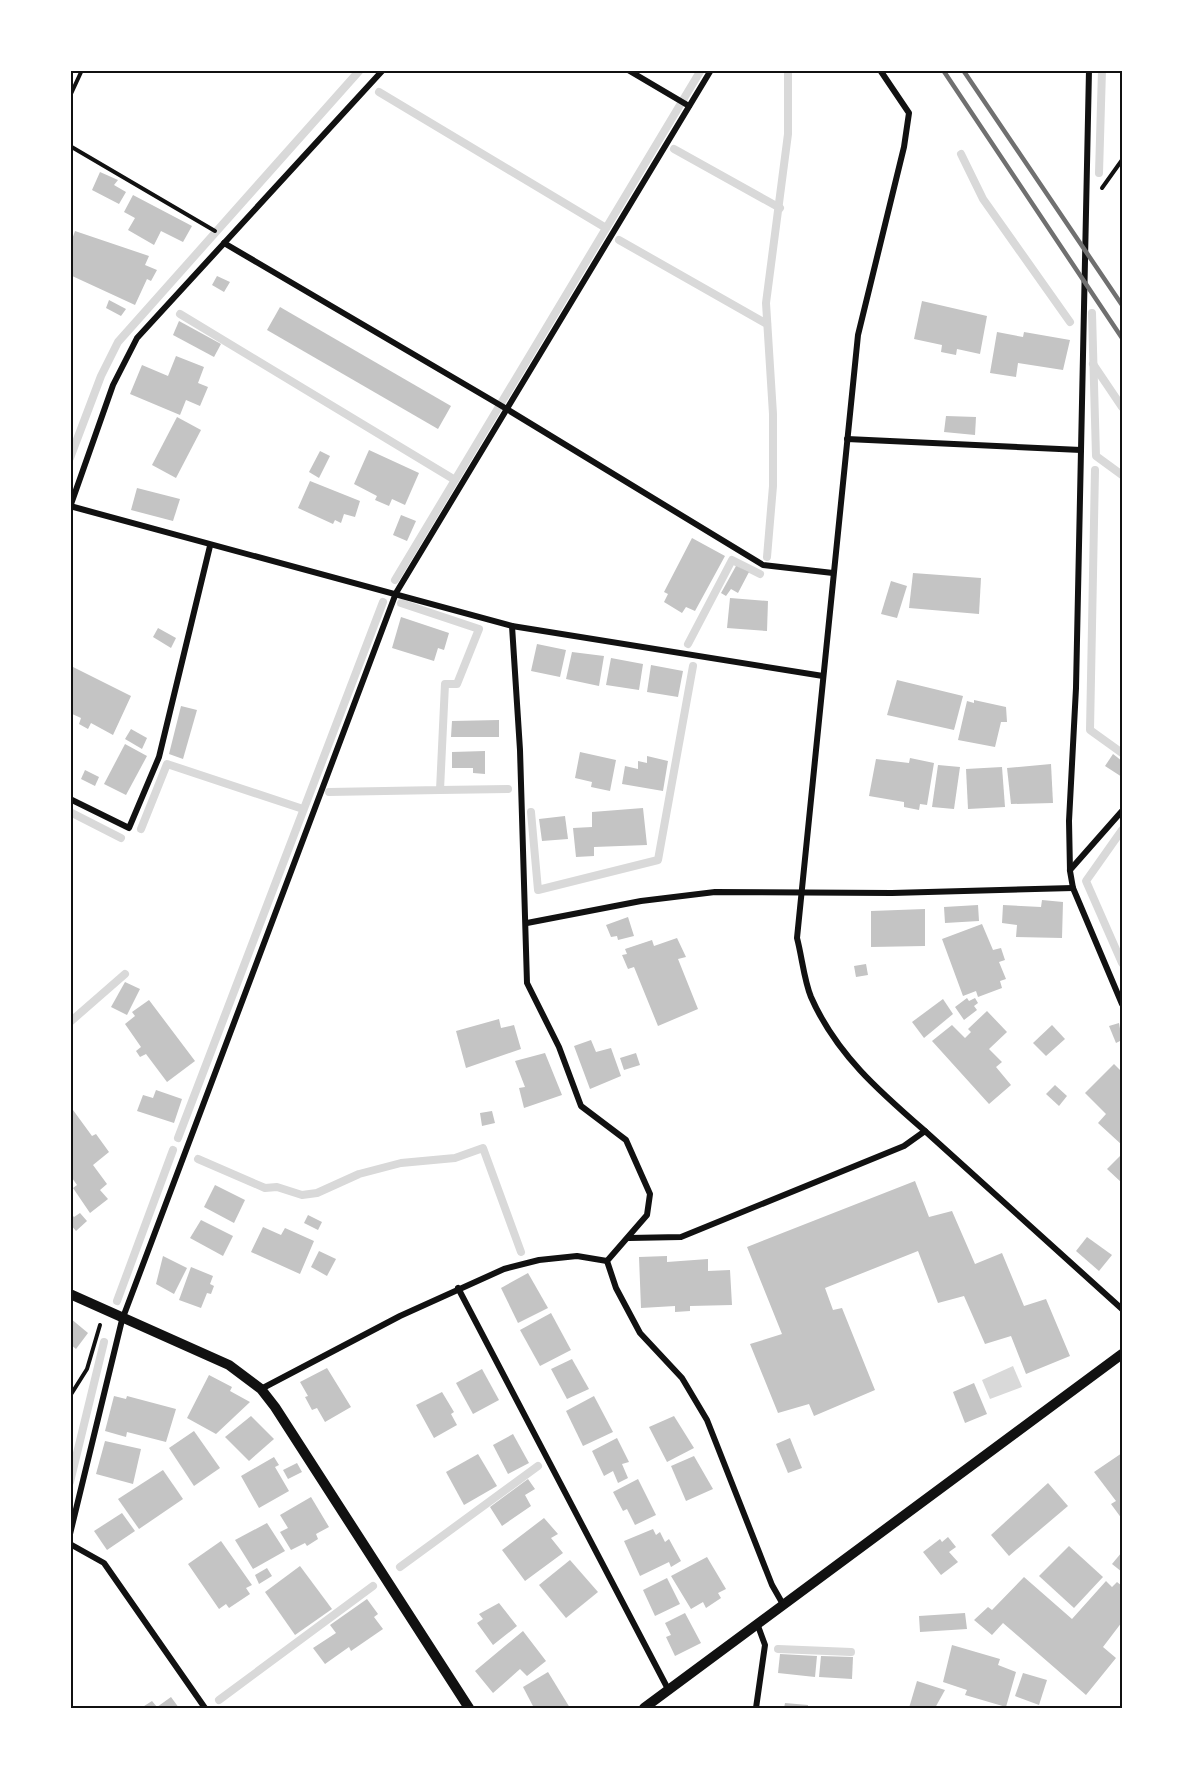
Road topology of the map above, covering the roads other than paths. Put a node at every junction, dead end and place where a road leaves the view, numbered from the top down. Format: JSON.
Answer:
{"nodes":[{"id":1,"x":383,"y":70,"type":"edge"},
{"id":2,"x":628,"y":70,"type":"edge"},
{"id":3,"x":711,"y":70,"type":"edge"},
{"id":4,"x":880,"y":70,"type":"edge"},
{"id":5,"x":1089,"y":70,"type":"edge"},
{"id":6,"x":689,"y":106,"type":"junction"},
{"id":7,"x":226,"y":241,"type":"junction"},
{"id":8,"x":506,"y":410,"type":"junction"},
{"id":9,"x":847,"y":439,"type":"junction"},
{"id":10,"x":1081,"y":450,"type":"junction"},
{"id":11,"x":71,"y":507,"type":"edge"},
{"id":12,"x":210,"y":546,"type":"junction"},
{"id":13,"x":833,"y":573,"type":"junction"},
{"id":14,"x":396,"y":593,"type":"junction"},
{"id":15,"x":512,"y":626,"type":"junction"},
{"id":16,"x":823,"y":675,"type":"junction"},
{"id":17,"x":70,"y":798,"type":"edge"},
{"id":18,"x":1122,"y":811,"type":"edge"},
{"id":19,"x":1070,"y":871,"type":"junction"},
{"id":20,"x":1073,"y":888,"type":"junction"},
{"id":21,"x":802,"y":892,"type":"junction"},
{"id":22,"x":526,"y":923,"type":"junction"},
{"id":23,"x":1122,"y":1004,"type":"edge"},
{"id":24,"x":925,"y":1131,"type":"junction"},
{"id":25,"x":629,"y":1238,"type":"junction"},
{"id":26,"x":608,"y":1260,"type":"junction"},
{"id":27,"x":458,"y":1288,"type":"junction"},
{"id":28,"x":70,"y":1294,"type":"edge"},
{"id":29,"x":1122,"y":1309,"type":"edge"},
{"id":30,"x":122,"y":1320,"type":"junction"},
{"id":31,"x":1122,"y":1354,"type":"edge"},
{"id":32,"x":261,"y":1389,"type":"junction"},
{"id":33,"x":70,"y":1534,"type":"edge"},
{"id":34,"x":70,"y":1544,"type":"edge"},
{"id":35,"x":784,"y":1607,"type":"junction"},
{"id":36,"x":758,"y":1626,"type":"junction"},
{"id":37,"x":668,"y":1689,"type":"junction"},
{"id":38,"x":205,"y":1708,"type":"edge"},
{"id":39,"x":469,"y":1708,"type":"edge"},
{"id":40,"x":644,"y":1708,"type":"edge"},
{"id":41,"x":756,"y":1708,"type":"edge"}],
"edges":[{"from":1,"to":7,"type":"street"},
{"from":2,"to":6,"type":"street"},
{"from":3,"to":6,"type":"street"},
{"from":4,"to":9,"type":"street"},
{"from":5,"to":10,"type":"street"},
{"from":6,"to":8,"type":"street"},
{"from":7,"to":8,"type":"street"},
{"from":7,"to":11,"type":"street"},
{"from":8,"to":13,"type":"street"},
{"from":8,"to":14,"type":"street"},
{"from":9,"to":10,"type":"street"},
{"from":9,"to":13,"type":"street"},
{"from":10,"to":19,"type":"street"},
{"from":11,"to":12,"type":"street"},
{"from":12,"to":14,"type":"street"},
{"from":12,"to":17,"type":"street"},
{"from":13,"to":16,"type":"street"},
{"from":14,"to":15,"type":"street"},
{"from":14,"to":30,"type":"street"},
{"from":15,"to":16,"type":"street"},
{"from":15,"to":22,"type":"street"},
{"from":16,"to":21,"type":"street"},
{"from":18,"to":19,"type":"street"},
{"from":19,"to":20,"type":"street"},
{"from":20,"to":21,"type":"street"},
{"from":20,"to":23,"type":"street"},
{"from":21,"to":22,"type":"street"},
{"from":21,"to":24,"type":"street"},
{"from":22,"to":25,"type":"street"},
{"from":24,"to":25,"type":"street"},
{"from":24,"to":29,"type":"street"},
{"from":25,"to":26,"type":"street"},
{"from":26,"to":27,"type":"street"},
{"from":26,"to":35,"type":"street"},
{"from":27,"to":32,"type":"street"},
{"from":27,"to":37,"type":"street"},
{"from":28,"to":30,"type":"street"},
{"from":30,"to":32,"type":"street"},
{"from":30,"to":33,"type":"street"},
{"from":31,"to":35,"type":"street"},
{"from":32,"to":39,"type":"street"},
{"from":34,"to":38,"type":"street"},
{"from":35,"to":36,"type":"street"},
{"from":36,"to":37,"type":"street"},
{"from":36,"to":41,"type":"street"},
{"from":37,"to":40,"type":"street"}]}
